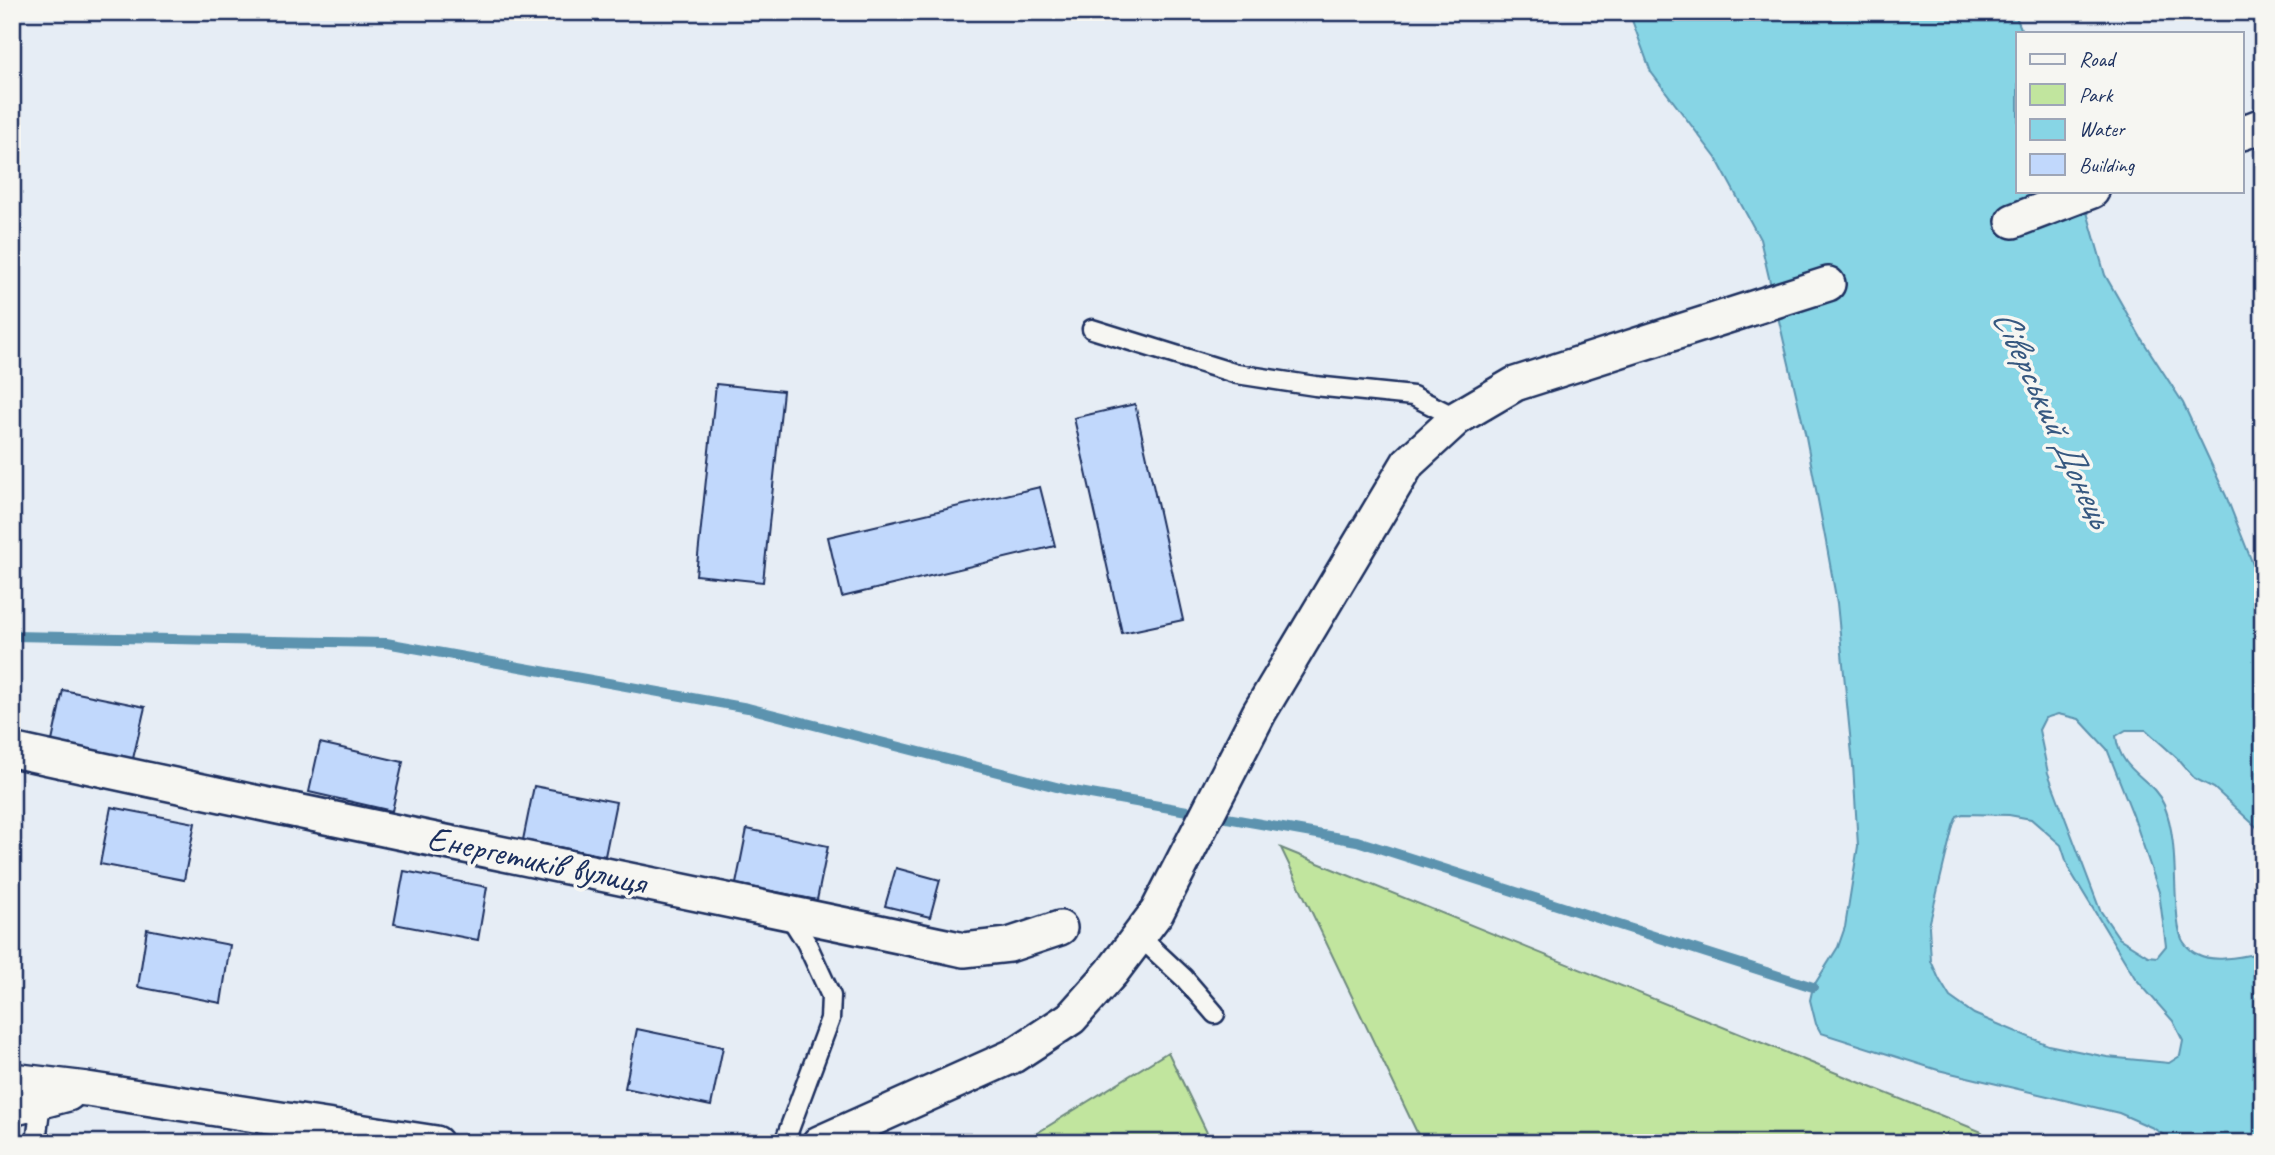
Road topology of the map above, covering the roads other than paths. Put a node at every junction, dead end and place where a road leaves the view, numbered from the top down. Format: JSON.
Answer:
{"nodes":[{"id":1,"x":2263,"y":125,"type":"edge"},
{"id":2,"x":2244,"y":132,"type":"edge"},
{"id":3,"x":2089,"y":192,"type":"edge"},
{"id":4,"x":2012,"y":221,"type":"dead end"},
{"id":5,"x":1828,"y":284,"type":"dead end"},
{"id":6,"x":1092,"y":329,"type":"dead end"},
{"id":7,"x":1457,"y":418,"type":"junction"},
{"id":8,"x":12,"y":750,"type":"edge"},
{"id":9,"x":787,"y":912,"type":"junction"},
{"id":10,"x":1148,"y":924,"type":"junction"},
{"id":11,"x":1060,"y":928,"type":"dead end"},
{"id":12,"x":1215,"y":1014,"type":"dead end"},
{"id":13,"x":12,"y":1080,"type":"edge"},
{"id":14,"x":87,"y":1089,"type":"junction"},
{"id":15,"x":27,"y":1105,"type":"edge"},
{"id":16,"x":36,"y":1143,"type":"edge"},
{"id":17,"x":436,"y":1143,"type":"edge"},
{"id":18,"x":784,"y":1143,"type":"edge"},
{"id":19,"x":819,"y":1143,"type":"edge"}],
"edges":[{"from":1,"to":2,"type":"street"},
{"from":3,"to":4,"type":"street"},
{"from":5,"to":7,"type":"street"},
{"from":6,"to":7,"type":"lane"},
{"from":7,"to":10,"type":"street"},
{"from":8,"to":9,"type":"street","name":"Енергетиків вулиця"},
{"from":9,"to":11,"type":"street","name":"Енергетиків вулиця"},
{"from":9,"to":18,"type":"lane"},
{"from":10,"to":12,"type":"lane"},
{"from":10,"to":19,"type":"street"},
{"from":13,"to":14,"type":"street"},
{"from":14,"to":15,"type":"street"},
{"from":14,"to":17,"type":"street"},
{"from":15,"to":16,"type":"lane"}]}
